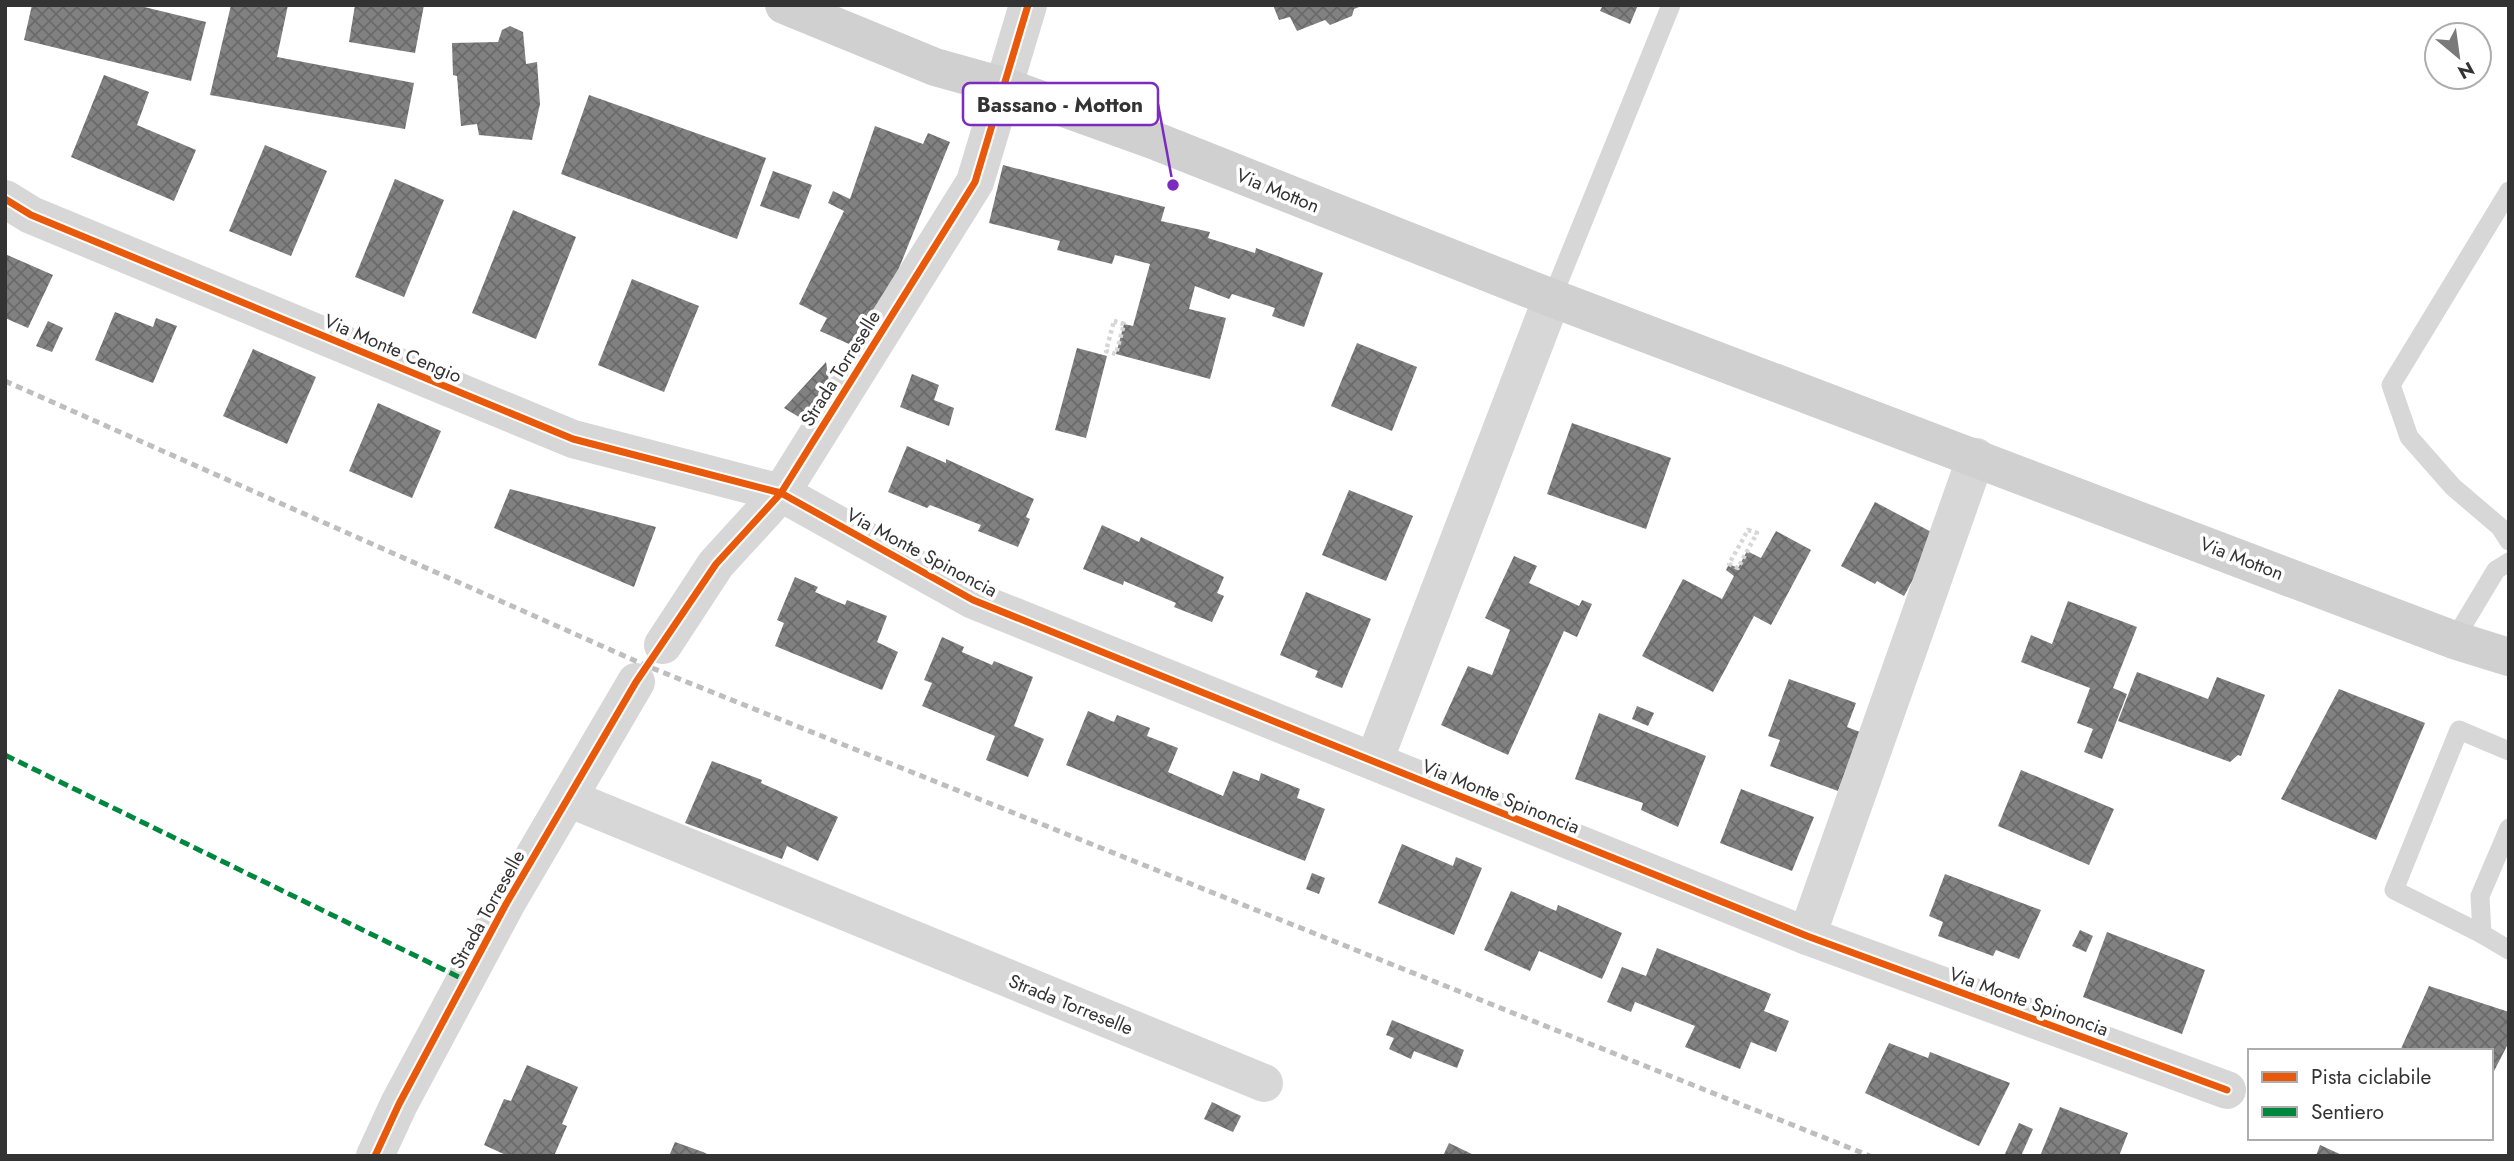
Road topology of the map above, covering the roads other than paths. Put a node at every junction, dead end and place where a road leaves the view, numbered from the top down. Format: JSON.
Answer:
{"nodes":[{"id":1,"x":784,"y":5,"type":"edge"},
{"id":2,"x":1028,"y":5,"type":"edge"},
{"id":3,"x":1671,"y":5,"type":"edge"},
{"id":4,"x":1003,"y":86,"type":"junction"},
{"id":5,"x":2509,"y":191,"type":"edge"},
{"id":6,"x":5,"y":199,"type":"edge"},
{"id":7,"x":1552,"y":298,"type":"junction"},
{"id":8,"x":1976,"y":457,"type":"junction"},
{"id":9,"x":780,"y":493,"type":"junction"},
{"id":10,"x":2509,"y":541,"type":"edge"},
{"id":11,"x":2509,"y":562,"type":"edge"},
{"id":12,"x":2454,"y":640,"type":"junction"},
{"id":13,"x":663,"y":645,"type":"dead end"},
{"id":14,"x":2509,"y":657,"type":"edge"},
{"id":15,"x":636,"y":682,"type":"dead end"},
{"id":16,"x":2509,"y":751,"type":"edge"},
{"id":17,"x":1374,"y":761,"type":"junction"},
{"id":18,"x":568,"y":798,"type":"junction"},
{"id":19,"x":2509,"y":828,"type":"edge"},
{"id":20,"x":2482,"y":933,"type":"junction"},
{"id":21,"x":1807,"y":936,"type":"junction"},
{"id":22,"x":2509,"y":950,"type":"edge"},
{"id":23,"x":1264,"y":1083,"type":"dead end"},
{"id":24,"x":2227,"y":1090,"type":"dead end"},
{"id":25,"x":374,"y":1156,"type":"edge"}],
"edges":[{"from":1,"to":4,"type":"main road","name":"Via Motton"},
{"from":2,"to":4,"type":"street"},
{"from":3,"to":7,"type":"lane"},
{"from":4,"to":7,"type":"main road","name":"Via Motton"},
{"from":4,"to":9,"type":"street","name":"Strada Torreselle"},
{"from":5,"to":10,"type":"lane"},
{"from":6,"to":9,"type":"street","name":"Via Monte Cengio"},
{"from":7,"to":8,"type":"main road","name":"Via Motton"},
{"from":7,"to":17,"type":"street"},
{"from":8,"to":12,"type":"main road","name":"Via Motton"},
{"from":8,"to":21,"type":"street"},
{"from":9,"to":13,"type":"street","name":"Strada Torreselle"},
{"from":9,"to":17,"type":"street","name":"Via Monte Spinoncia"},
{"from":11,"to":12,"type":"lane"},
{"from":12,"to":14,"type":"main road","name":"Via Motton"},
{"from":15,"to":18,"type":"street","name":"Strada Torreselle"},
{"from":16,"to":20,"type":"lane"},
{"from":17,"to":21,"type":"street","name":"Via Monte Spinoncia"},
{"from":18,"to":23,"type":"street","name":"Strada Torreselle"},
{"from":18,"to":25,"type":"street","name":"Strada Torreselle"},
{"from":19,"to":20,"type":"lane"},
{"from":20,"to":22,"type":"lane"},
{"from":21,"to":24,"type":"street","name":"Via Monte Spinoncia"}]}
